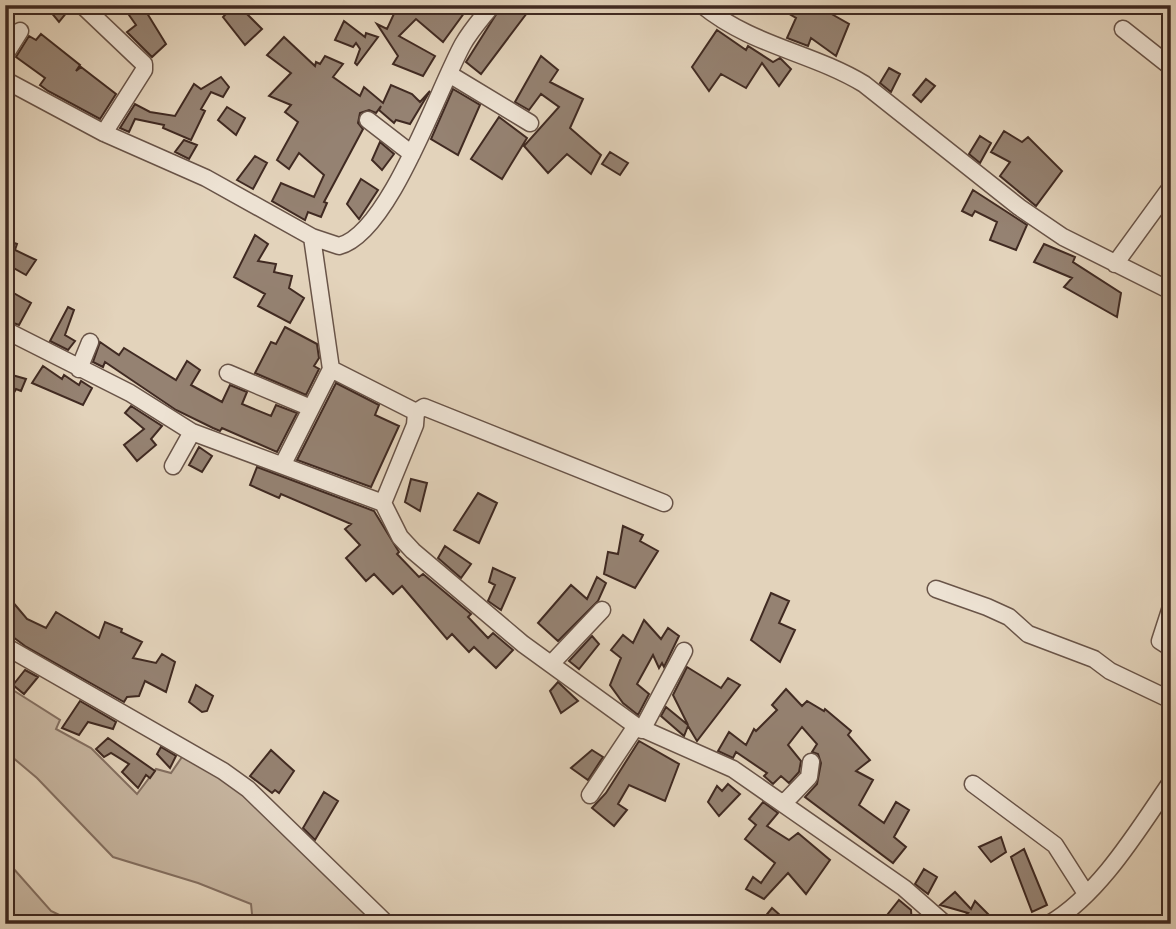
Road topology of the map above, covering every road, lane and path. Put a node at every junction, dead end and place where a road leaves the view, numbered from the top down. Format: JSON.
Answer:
{"nodes":[{"id":1,"x":82,"y":5,"type":"edge"},
{"id":2,"x":492,"y":5,"type":"edge"},
{"id":3,"x":707,"y":7,"type":"edge"},
{"id":4,"x":1123,"y":29,"type":"dead end"},
{"id":5,"x":20,"y":31,"type":"dead end"},
{"id":6,"x":5,"y":54,"type":"edge"},
{"id":7,"x":1171,"y":67,"type":"edge"},
{"id":8,"x":449,"y":74,"type":"junction"},
{"id":9,"x":5,"y":80,"type":"edge"},
{"id":10,"x":368,"y":120,"type":"dead end"},
{"id":11,"x":530,"y":123,"type":"dead end"},
{"id":12,"x":104,"y":133,"type":"junction"},
{"id":13,"x":412,"y":153,"type":"junction"},
{"id":14,"x":1171,"y":187,"type":"edge"},
{"id":15,"x":312,"y":237,"type":"junction"},
{"id":16,"x":1115,"y":264,"type":"junction"},
{"id":17,"x":1171,"y":291,"type":"edge"},
{"id":18,"x":5,"y":330,"type":"edge"},
{"id":19,"x":90,"y":342,"type":"dead end"},
{"id":20,"x":79,"y":369,"type":"junction"},
{"id":21,"x":331,"y":369,"type":"junction"},
{"id":22,"x":228,"y":373,"type":"dead end"},
{"id":23,"x":312,"y":408,"type":"junction"},
{"id":24,"x":416,"y":412,"type":"junction"},
{"id":25,"x":192,"y":432,"type":"junction"},
{"id":26,"x":283,"y":464,"type":"junction"},
{"id":27,"x":173,"y":466,"type":"dead end"},
{"id":28,"x":383,"y":503,"type":"junction"},
{"id":29,"x":664,"y":503,"type":"dead end"},
{"id":30,"x":936,"y":589,"type":"dead end"},
{"id":31,"x":1171,"y":607,"type":"edge"},
{"id":32,"x":602,"y":610,"type":"dead end"},
{"id":33,"x":5,"y":646,"type":"edge"},
{"id":34,"x":1171,"y":649,"type":"edge"},
{"id":35,"x":684,"y":651,"type":"dead end"},
{"id":36,"x":551,"y":664,"type":"junction"},
{"id":37,"x":1171,"y":700,"type":"edge"},
{"id":38,"x":639,"y":728,"type":"junction"},
{"id":39,"x":811,"y":762,"type":"dead end"},
{"id":40,"x":1171,"y":782,"type":"edge"},
{"id":41,"x":973,"y":784,"type":"dead end"},
{"id":42,"x":590,"y":795,"type":"dead end"},
{"id":43,"x":785,"y":802,"type":"junction"},
{"id":44,"x":1085,"y":892,"type":"junction"},
{"id":45,"x":387,"y":924,"type":"edge"},
{"id":46,"x":945,"y":924,"type":"edge"},
{"id":47,"x":1049,"y":924,"type":"edge"}],
"edges":[{"from":1,"to":12,"type":"street"},
{"from":2,"to":8,"type":"street"},
{"from":3,"to":16,"type":"street"},
{"from":4,"to":7,"type":"street"},
{"from":5,"to":6,"type":"street"},
{"from":8,"to":11,"type":"street"},
{"from":8,"to":13,"type":"street"},
{"from":9,"to":12,"type":"street"},
{"from":10,"to":13,"type":"street"},
{"from":12,"to":15,"type":"street"},
{"from":13,"to":15,"type":"street"},
{"from":14,"to":16,"type":"street"},
{"from":15,"to":21,"type":"street"},
{"from":16,"to":17,"type":"street"},
{"from":18,"to":20,"type":"street"},
{"from":19,"to":20,"type":"street"},
{"from":20,"to":25,"type":"street"},
{"from":21,"to":23,"type":"street"},
{"from":21,"to":24,"type":"street"},
{"from":22,"to":23,"type":"street"},
{"from":23,"to":26,"type":"street"},
{"from":24,"to":28,"type":"street"},
{"from":24,"to":29,"type":"street"},
{"from":25,"to":26,"type":"street"},
{"from":25,"to":27,"type":"street"},
{"from":26,"to":28,"type":"street"},
{"from":28,"to":36,"type":"street"},
{"from":30,"to":37,"type":"street"},
{"from":31,"to":34,"type":"street"},
{"from":32,"to":36,"type":"street"},
{"from":33,"to":45,"type":"street"},
{"from":35,"to":38,"type":"street"},
{"from":36,"to":38,"type":"street"},
{"from":38,"to":42,"type":"street"},
{"from":38,"to":43,"type":"street"},
{"from":39,"to":43,"type":"street"},
{"from":40,"to":44,"type":"street"},
{"from":41,"to":44,"type":"street"},
{"from":43,"to":46,"type":"street"},
{"from":44,"to":47,"type":"street"}]}
